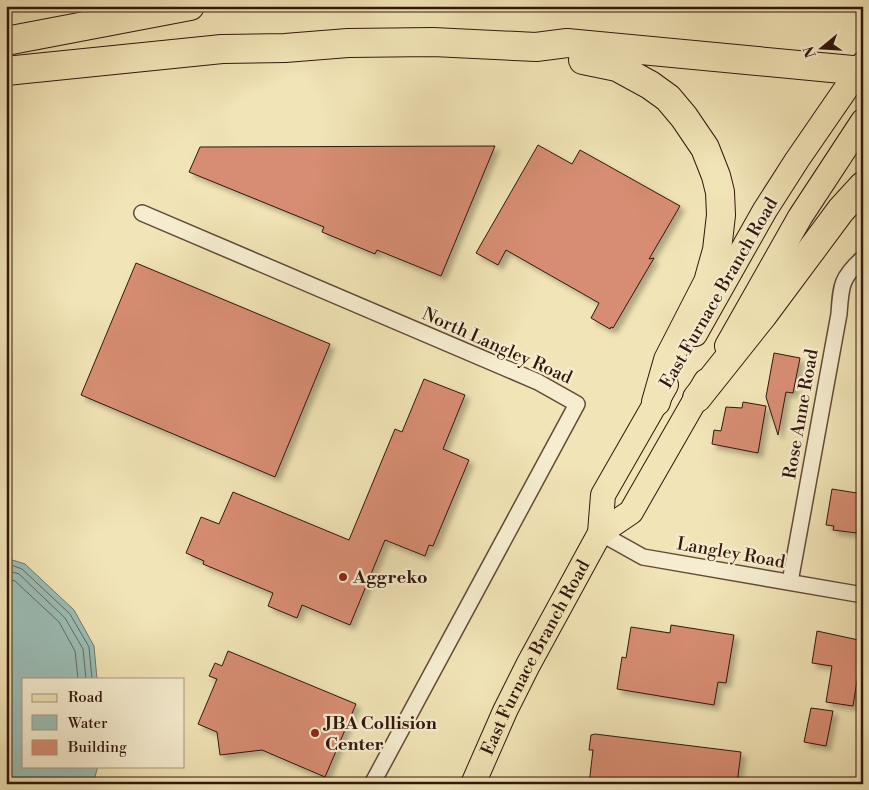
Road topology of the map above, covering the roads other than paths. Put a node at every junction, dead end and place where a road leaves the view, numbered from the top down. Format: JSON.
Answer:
{"nodes":[{"id":1,"x":190,"y":6,"type":"edge"},
{"id":2,"x":6,"y":42,"type":"edge"},
{"id":3,"x":536,"y":48,"type":"junction"},
{"id":4,"x":861,"y":68,"type":"edge"},
{"id":5,"x":6,"y":71,"type":"edge"},
{"id":6,"x":863,"y":121,"type":"edge"},
{"id":7,"x":863,"y":186,"type":"edge"},
{"id":8,"x":142,"y":213,"type":"dead end"},
{"id":9,"x":863,"y":258,"type":"edge"},
{"id":10,"x":697,"y":398,"type":"junction"},
{"id":11,"x":656,"y":402,"type":"junction"},
{"id":12,"x":600,"y":533,"type":"junction"},
{"id":13,"x":790,"y":582,"type":"junction"},
{"id":14,"x":863,"y":595,"type":"edge"},
{"id":15,"x":372,"y":784,"type":"edge"},
{"id":16,"x":473,"y":784,"type":"edge"}],
"edges":[{"from":1,"to":2,"type":"highway"},
{"from":3,"to":4,"type":"highway"},
{"from":3,"to":5,"type":"highway"},
{"from":3,"to":11,"type":"highway"},
{"from":4,"to":11,"type":"main road","name":"East Furnace Branch Road"},
{"from":6,"to":10,"type":"main road","name":"East Furnace Branch Road"},
{"from":7,"to":10,"type":"highway"},
{"from":8,"to":15,"type":"street","name":"North Langley Road"},
{"from":9,"to":13,"type":"street","name":"Rose Anne Road"},
{"from":10,"to":12,"type":"main road","name":"East Furnace Branch Road"},
{"from":11,"to":12,"type":"main road","name":"East Furnace Branch Road"},
{"from":12,"to":13,"type":"street","name":"Langley Road"},
{"from":12,"to":16,"type":"main road","name":"East Furnace Branch Road"},
{"from":13,"to":14,"type":"street","name":"Langley Road"}]}
